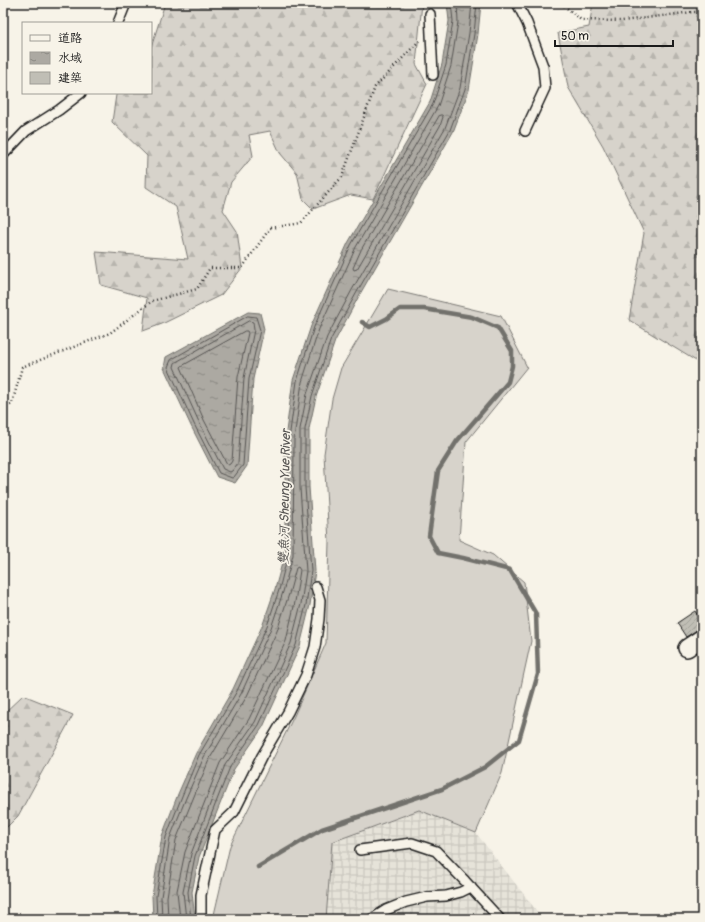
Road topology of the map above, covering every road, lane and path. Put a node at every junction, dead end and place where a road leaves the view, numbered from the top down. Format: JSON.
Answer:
{"nodes":[{"id":1,"x":126,"y":3,"type":"edge"},
{"id":2,"x":517,"y":3,"type":"edge"},
{"id":3,"x":561,"y":3,"type":"edge"},
{"id":4,"x":702,"y":12,"type":"edge"},
{"id":5,"x":430,"y":14,"type":"dead end"},
{"id":6,"x":118,"y":22,"type":"edge"},
{"id":7,"x":422,"y":36,"type":"dead end"},
{"id":8,"x":433,"y":74,"type":"dead end"},
{"id":9,"x":80,"y":94,"type":"edge"},
{"id":10,"x":525,"y":131,"type":"dead end"},
{"id":11,"x":3,"y":155,"type":"edge"},
{"id":12,"x":3,"y":409,"type":"edge"},
{"id":13,"x":316,"y":587,"type":"dead end"},
{"id":14,"x":702,"y":638,"type":"edge"},
{"id":15,"x":687,"y":648,"type":"dead end"},
{"id":16,"x":360,"y":850,"type":"dead end"},
{"id":17,"x":471,"y":888,"type":"junction"},
{"id":18,"x":201,"y":919,"type":"edge"},
{"id":19,"x":372,"y":919,"type":"edge"},
{"id":20,"x":500,"y":919,"type":"edge"}],
"edges":[{"from":1,"to":6,"type":"lane"},
{"from":2,"to":10,"type":"lane"},
{"from":3,"to":4,"type":"path"},
{"from":5,"to":8,"type":"lane"},
{"from":7,"to":12,"type":"path"},
{"from":9,"to":11,"type":"lane"},
{"from":13,"to":18,"type":"lane"},
{"from":14,"to":15,"type":"street"},
{"from":16,"to":17,"type":"lane"},
{"from":17,"to":19,"type":"lane"},
{"from":17,"to":20,"type":"lane"}]}
